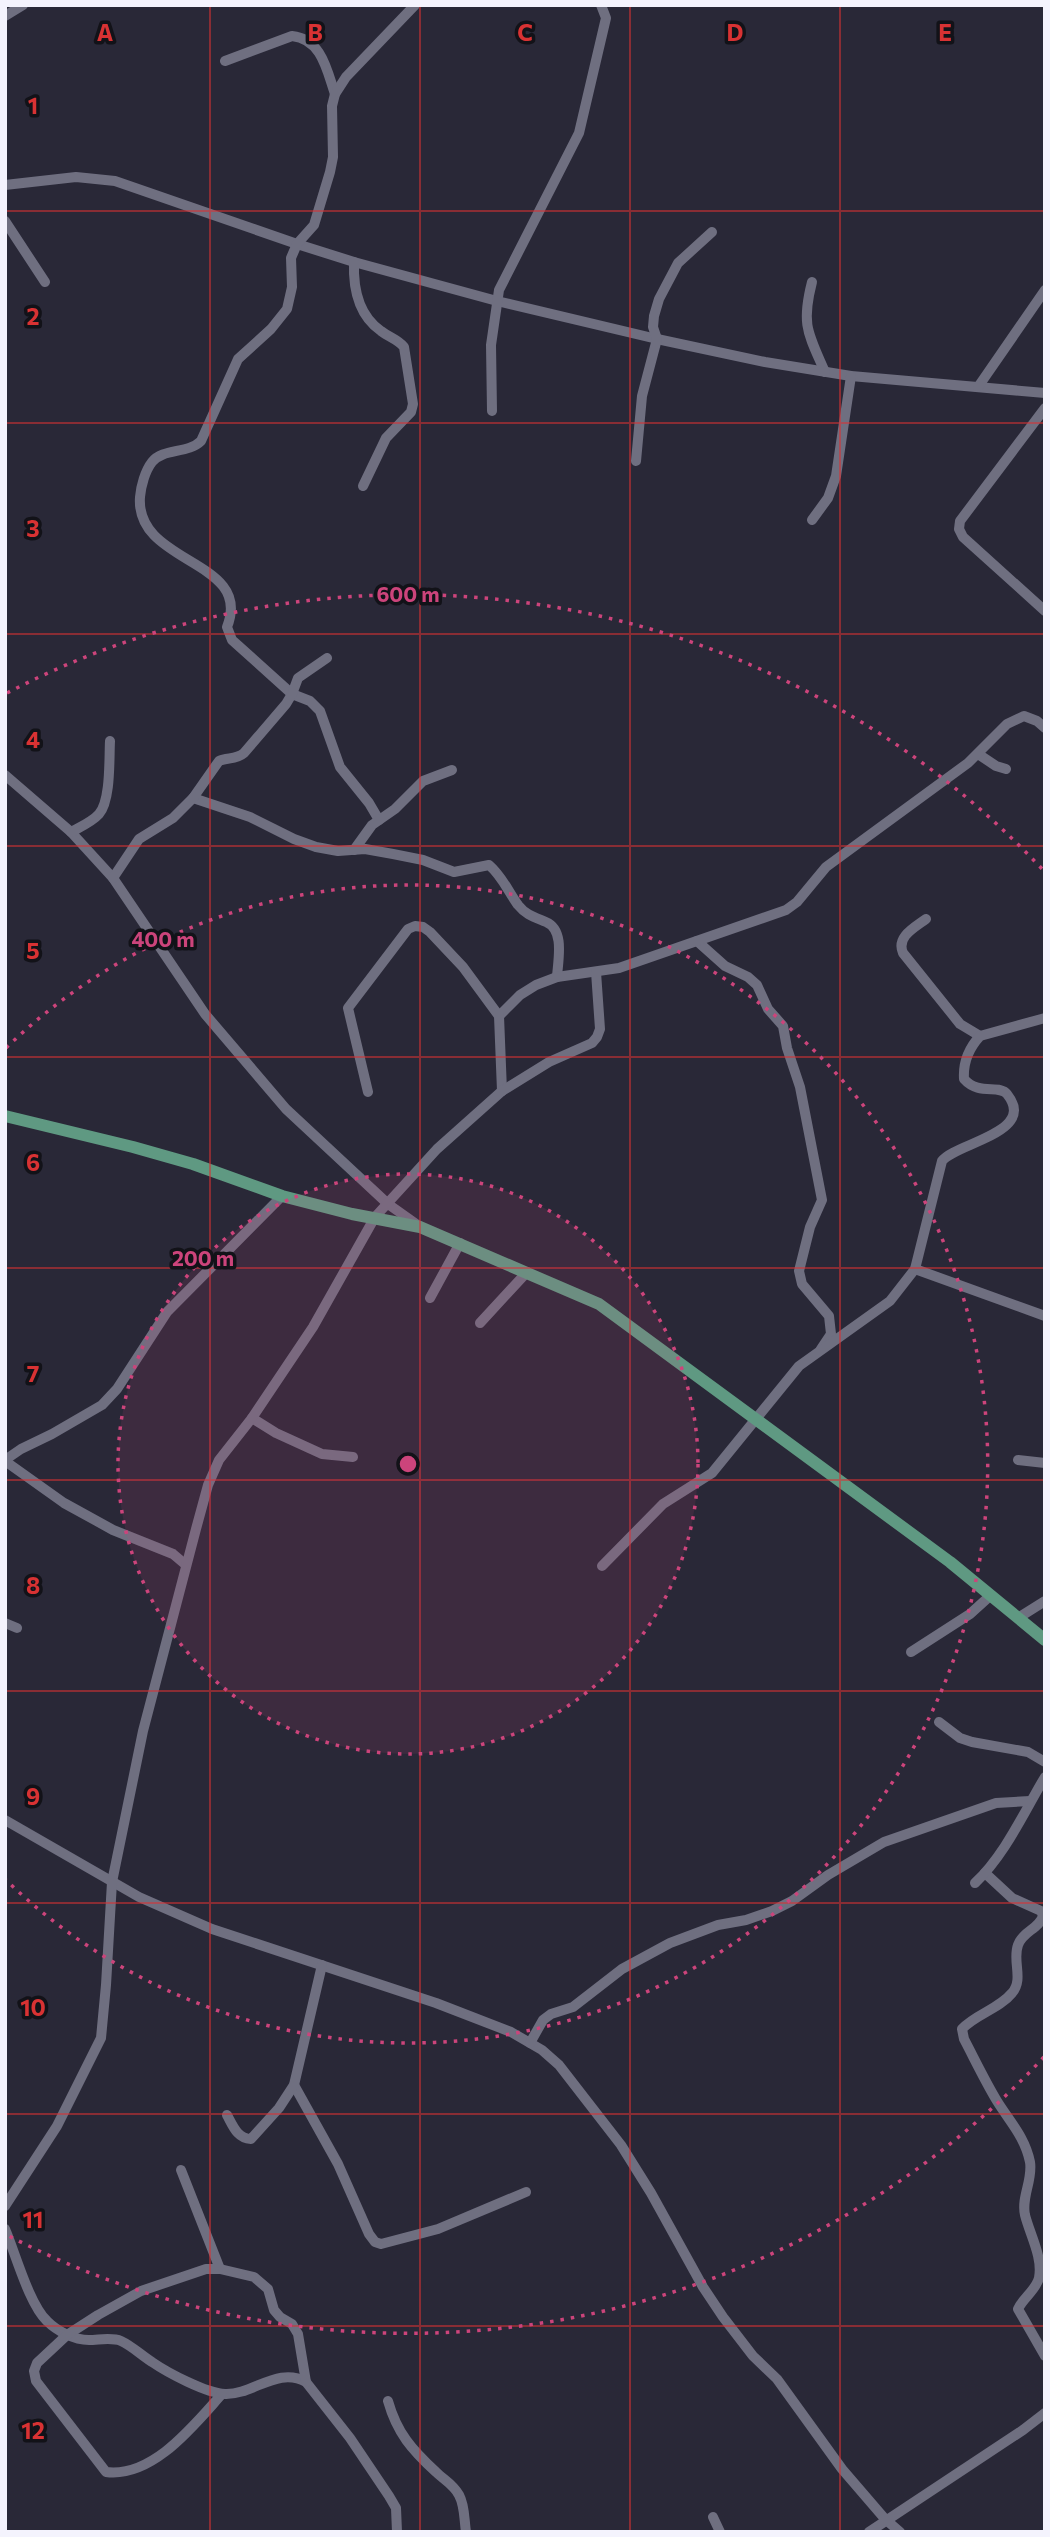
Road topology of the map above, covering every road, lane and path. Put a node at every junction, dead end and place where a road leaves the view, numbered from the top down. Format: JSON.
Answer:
{"nodes":[{"id":1,"x":23,"y":5,"type":"edge"},
{"id":2,"x":415,"y":5,"type":"edge"},
{"id":3,"x":601,"y":5,"type":"edge"},
{"id":4,"x":5,"y":16,"type":"edge"},
{"id":5,"x":225,"y":61,"type":"dead end"},
{"id":6,"x":335,"y":94,"type":"junction"},
{"id":7,"x":5,"y":185,"type":"edge"},
{"id":8,"x":5,"y":221,"type":"edge"},
{"id":9,"x":712,"y":232,"type":"dead end"},
{"id":10,"x":297,"y":244,"type":"junction"},
{"id":11,"x":354,"y":262,"type":"junction"},
{"id":12,"x":45,"y":282,"type":"dead end"},
{"id":13,"x":812,"y":282,"type":"dead end"},
{"id":14,"x":1045,"y":290,"type":"edge"},
{"id":15,"x":497,"y":301,"type":"junction"},
{"id":16,"x":657,"y":339,"type":"junction"},
{"id":17,"x":825,"y":372,"type":"junction"},
{"id":18,"x":851,"y":376,"type":"junction"},
{"id":19,"x":978,"y":387,"type":"junction"},
{"id":20,"x":1045,"y":393,"type":"edge"},
{"id":21,"x":1045,"y":408,"type":"edge"},
{"id":22,"x":492,"y":411,"type":"dead end"},
{"id":23,"x":636,"y":461,"type":"dead end"},
{"id":24,"x":363,"y":486,"type":"dead end"},
{"id":25,"x":812,"y":520,"type":"dead end"},
{"id":26,"x":1045,"y":611,"type":"edge"},
{"id":27,"x":327,"y":657,"type":"dead end"},
{"id":28,"x":292,"y":694,"type":"junction"},
{"id":29,"x":1045,"y":728,"type":"edge"},
{"id":30,"x":110,"y":741,"type":"dead end"},
{"id":31,"x":978,"y":754,"type":"junction"},
{"id":32,"x":1006,"y":769,"type":"dead end"},
{"id":33,"x":452,"y":770,"type":"dead end"},
{"id":34,"x":5,"y":775,"type":"edge"},
{"id":35,"x":193,"y":798,"type":"junction"},
{"id":36,"x":379,"y":820,"type":"junction"},
{"id":37,"x":71,"y":832,"type":"junction"},
{"id":38,"x":354,"y":850,"type":"junction"},
{"id":39,"x":113,"y":878,"type":"junction"},
{"id":40,"x":926,"y":919,"type":"dead end"},
{"id":41,"x":697,"y":941,"type":"junction"},
{"id":42,"x":596,"y":972,"type":"junction"},
{"id":43,"x":557,"y":977,"type":"junction"},
{"id":44,"x":499,"y":1016,"type":"junction"},
{"id":45,"x":1045,"y":1018,"type":"edge"},
{"id":46,"x":980,"y":1036,"type":"junction"},
{"id":47,"x":502,"y":1091,"type":"junction"},
{"id":48,"x":368,"y":1092,"type":"dead end"},
{"id":49,"x":5,"y":1116,"type":"edge"},
{"id":50,"x":282,"y":1196,"type":"junction"},
{"id":51,"x":388,"y":1204,"type":"junction"},
{"id":52,"x":375,"y":1217,"type":"junction"},
{"id":53,"x":420,"y":1227,"type":"junction"},
{"id":54,"x":460,"y":1243,"type":"junction"},
{"id":55,"x":915,"y":1269,"type":"junction"},
{"id":56,"x":527,"y":1272,"type":"junction"},
{"id":57,"x":430,"y":1298,"type":"dead end"},
{"id":58,"x":1045,"y":1316,"type":"edge"},
{"id":59,"x":480,"y":1323,"type":"dead end"},
{"id":60,"x":819,"y":1352,"type":"junction"},
{"id":61,"x":253,"y":1418,"type":"junction"},
{"id":62,"x":757,"y":1420,"type":"junction"},
{"id":63,"x":353,"y":1457,"type":"dead end"},
{"id":64,"x":1018,"y":1460,"type":"dead end"},
{"id":65,"x":5,"y":1461,"type":"edge"},
{"id":66,"x":1045,"y":1463,"type":"edge"},
{"id":67,"x":186,"y":1565,"type":"junction"},
{"id":68,"x":602,"y":1566,"type":"dead end"},
{"id":69,"x":991,"y":1595,"type":"junction"},
{"id":70,"x":1045,"y":1601,"type":"edge"},
{"id":71,"x":1018,"y":1618,"type":"junction"},
{"id":72,"x":5,"y":1623,"type":"edge"},
{"id":73,"x":17,"y":1629,"type":"dead end"},
{"id":74,"x":1045,"y":1640,"type":"edge"},
{"id":75,"x":911,"y":1651,"type":"dead end"},
{"id":76,"x":939,"y":1722,"type":"dead end"},
{"id":77,"x":1045,"y":1762,"type":"edge"},
{"id":78,"x":1045,"y":1777,"type":"edge"},
{"id":79,"x":1030,"y":1801,"type":"junction"},
{"id":80,"x":5,"y":1820,"type":"edge"},
{"id":81,"x":985,"y":1873,"type":"junction"},
{"id":82,"x":112,"y":1882,"type":"junction"},
{"id":83,"x":975,"y":1883,"type":"dead end"},
{"id":84,"x":322,"y":1965,"type":"junction"},
{"id":85,"x":530,"y":2043,"type":"junction"},
{"id":86,"x":294,"y":2085,"type":"junction"},
{"id":87,"x":228,"y":2115,"type":"dead end"},
{"id":88,"x":181,"y":2170,"type":"dead end"},
{"id":89,"x":526,"y":2192,"type":"dead end"},
{"id":90,"x":5,"y":2206,"type":"edge"},
{"id":91,"x":5,"y":2228,"type":"edge"},
{"id":92,"x":220,"y":2269,"type":"junction"},
{"id":93,"x":67,"y":2335,"type":"junction"},
{"id":94,"x":1045,"y":2356,"type":"edge"},
{"id":95,"x":306,"y":2382,"type":"junction"},
{"id":96,"x":222,"y":2394,"type":"junction"},
{"id":97,"x":388,"y":2401,"type":"dead end"},
{"id":98,"x":1045,"y":2413,"type":"edge"},
{"id":99,"x":713,"y":2517,"type":"dead end"},
{"id":100,"x":885,"y":2519,"type":"junction"},
{"id":101,"x":397,"y":2532,"type":"edge"},
{"id":102,"x":466,"y":2532,"type":"edge"},
{"id":103,"x":720,"y":2532,"type":"edge"},
{"id":104,"x":869,"y":2532,"type":"edge"},
{"id":105,"x":900,"y":2532,"type":"edge"}],
"edges":[{"from":1,"to":4,"type":"street"},
{"from":2,"to":6,"type":"street"},
{"from":3,"to":15,"type":"street"},
{"from":5,"to":6,"type":"street"},
{"from":6,"to":10,"type":"street"},
{"from":7,"to":10,"type":"street"},
{"from":8,"to":12,"type":"street"},
{"from":9,"to":16,"type":"street"},
{"from":10,"to":11,"type":"street"},
{"from":10,"to":28,"type":"street"},
{"from":11,"to":15,"type":"street"},
{"from":11,"to":24,"type":"street"},
{"from":13,"to":17,"type":"street"},
{"from":14,"to":19,"type":"street"},
{"from":15,"to":16,"type":"street"},
{"from":15,"to":22,"type":"street"},
{"from":16,"to":17,"type":"street"},
{"from":16,"to":23,"type":"street"},
{"from":17,"to":18,"type":"street"},
{"from":18,"to":19,"type":"street"},
{"from":18,"to":25,"type":"street"},
{"from":19,"to":20,"type":"street"},
{"from":21,"to":26,"type":"street"},
{"from":27,"to":28,"type":"street"},
{"from":28,"to":35,"type":"street"},
{"from":28,"to":36,"type":"street"},
{"from":29,"to":31,"type":"street"},
{"from":30,"to":37,"type":"street"},
{"from":31,"to":32,"type":"street"},
{"from":31,"to":41,"type":"street"},
{"from":33,"to":36,"type":"street"},
{"from":34,"to":37,"type":"street"},
{"from":35,"to":38,"type":"street"},
{"from":35,"to":39,"type":"street"},
{"from":36,"to":38,"type":"street"},
{"from":37,"to":39,"type":"street"},
{"from":38,"to":43,"type":"street"},
{"from":39,"to":51,"type":"street"},
{"from":40,"to":46,"type":"street"},
{"from":41,"to":42,"type":"street"},
{"from":41,"to":60,"type":"street"},
{"from":42,"to":43,"type":"street"},
{"from":42,"to":47,"type":"street"},
{"from":43,"to":44,"type":"street"},
{"from":44,"to":47,"type":"street"},
{"from":44,"to":48,"type":"street"},
{"from":45,"to":46,"type":"street"},
{"from":46,"to":55,"type":"street"},
{"from":47,"to":51,"type":"street"},
{"from":49,"to":50,"type":"main road"},
{"from":50,"to":52,"type":"main road"},
{"from":50,"to":65,"type":"street"},
{"from":51,"to":52,"type":"street"},
{"from":51,"to":53,"type":"street"},
{"from":52,"to":53,"type":"main road"},
{"from":52,"to":61,"type":"street"},
{"from":53,"to":54,"type":"main road"},
{"from":54,"to":56,"type":"main road"},
{"from":54,"to":57,"type":"street"},
{"from":55,"to":58,"type":"street"},
{"from":55,"to":60,"type":"street"},
{"from":56,"to":59,"type":"street"},
{"from":56,"to":62,"type":"main road"},
{"from":60,"to":62,"type":"street"},
{"from":61,"to":63,"type":"street"},
{"from":61,"to":67,"type":"street"},
{"from":62,"to":68,"type":"street"},
{"from":62,"to":69,"type":"main road"},
{"from":64,"to":66,"type":"street"},
{"from":65,"to":67,"type":"street"},
{"from":67,"to":82,"type":"street"},
{"from":69,"to":71,"type":"main road"},
{"from":69,"to":75,"type":"street"},
{"from":70,"to":71,"type":"street"},
{"from":71,"to":74,"type":"main road"},
{"from":72,"to":73,"type":"street"},
{"from":76,"to":77,"type":"street"},
{"from":78,"to":79,"type":"street"},
{"from":79,"to":81,"type":"street"},
{"from":79,"to":85,"type":"street"},
{"from":80,"to":82,"type":"street"},
{"from":81,"to":83,"type":"street"},
{"from":81,"to":94,"type":"street"},
{"from":82,"to":84,"type":"street"},
{"from":82,"to":90,"type":"street"},
{"from":84,"to":85,"type":"street"},
{"from":84,"to":86,"type":"street"},
{"from":85,"to":100,"type":"street"},
{"from":86,"to":87,"type":"street"},
{"from":86,"to":89,"type":"street"},
{"from":88,"to":92,"type":"street"},
{"from":91,"to":93,"type":"street"},
{"from":92,"to":93,"type":"street"},
{"from":92,"to":95,"type":"street"},
{"from":93,"to":96,"type":"street"},
{"from":93,"to":96,"type":"street"},
{"from":95,"to":96,"type":"street"},
{"from":95,"to":101,"type":"street"},
{"from":97,"to":102,"type":"street"},
{"from":98,"to":100,"type":"street"},
{"from":99,"to":103,"type":"street"},
{"from":100,"to":104,"type":"street"},
{"from":100,"to":105,"type":"street"}]}
